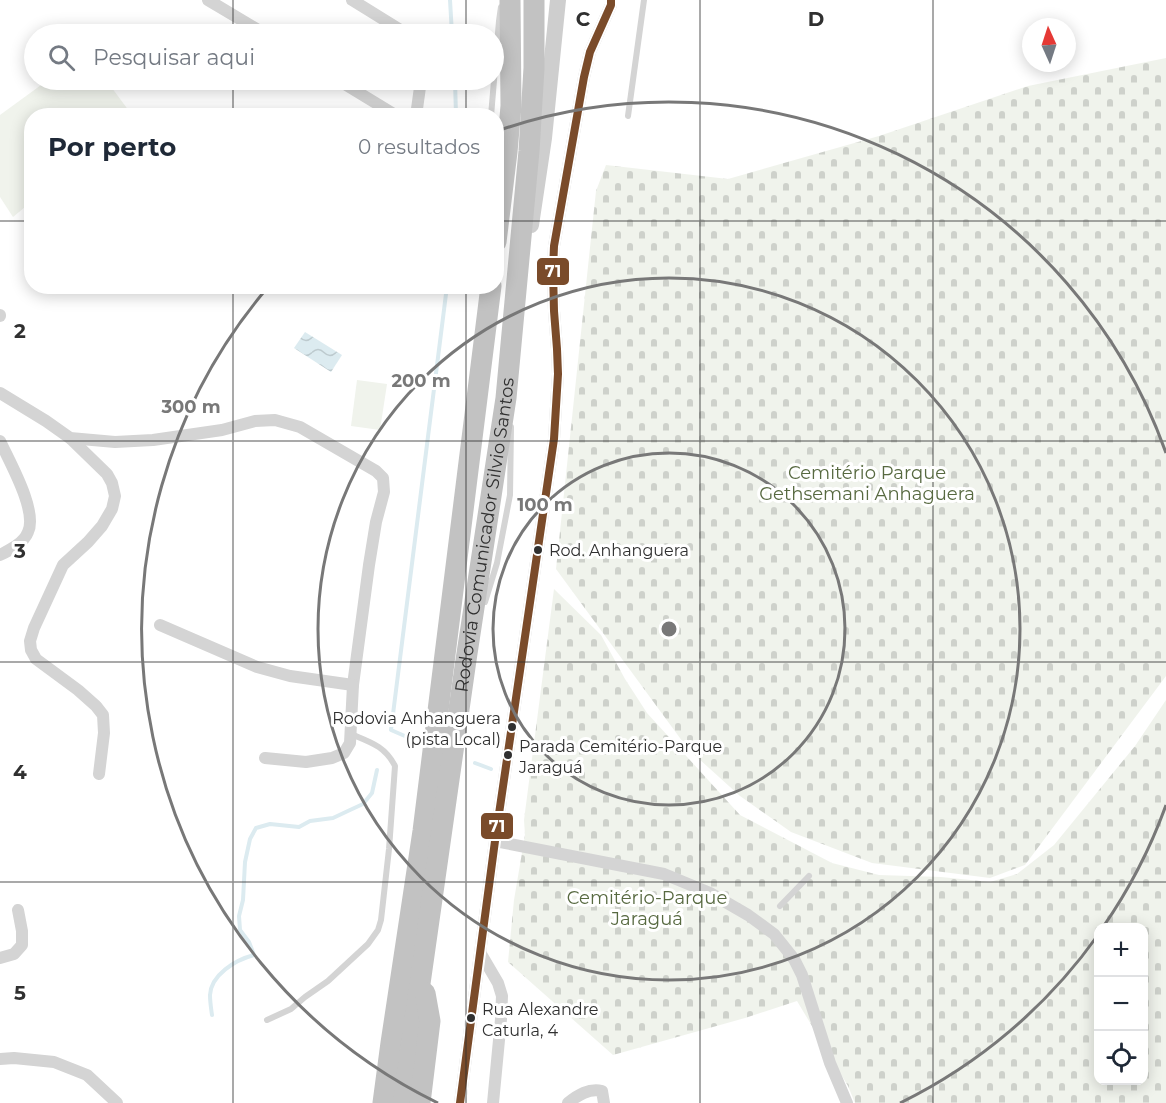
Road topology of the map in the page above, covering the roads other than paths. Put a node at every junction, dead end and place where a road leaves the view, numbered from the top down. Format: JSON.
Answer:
{"nodes":[{"id":1,"x":352,"y":0,"type":"edge"},
{"id":2,"x":502,"y":0,"type":"edge"},
{"id":3,"x":510,"y":0,"type":"edge"},
{"id":4,"x":534,"y":0,"type":"edge"},
{"id":5,"x":558,"y":0,"type":"edge"},
{"id":6,"x":611,"y":0,"type":"edge"},
{"id":7,"x":644,"y":0,"type":"edge"},
{"id":8,"x":211,"y":1,"type":"edge"},
{"id":9,"x":249,"y":24,"type":"edge"},
{"id":10,"x":391,"y":24,"type":"edge"},
{"id":11,"x":499,"y":24,"type":"edge"},
{"id":12,"x":354,"y":90,"type":"edge"},
{"id":13,"x":420,"y":90,"type":"edge"},
{"id":14,"x":493,"y":90,"type":"edge"},
{"id":15,"x":384,"y":108,"type":"edge"},
{"id":16,"x":417,"y":108,"type":"edge"},
{"id":17,"x":492,"y":108,"type":"edge"},
{"id":18,"x":628,"y":116,"type":"dead end"},
{"id":19,"x":504,"y":177,"type":"edge"},
{"id":20,"x":490,"y":294,"type":"edge"},
{"id":21,"x":513,"y":330,"type":"junction"},
{"id":22,"x":0,"y":393,"type":"edge"},
{"id":23,"x":506,"y":398,"type":"junction"},
{"id":24,"x":70,"y":438,"type":"junction"},
{"id":25,"x":0,"y":441,"type":"edge"},
{"id":26,"x":0,"y":555,"type":"edge"},
{"id":27,"x":483,"y":606,"type":"dead end"},
{"id":28,"x":480,"y":617,"type":"dead end"},
{"id":29,"x":160,"y":625,"type":"dead end"},
{"id":30,"x":466,"y":660,"type":"junction"},
{"id":31,"x":353,"y":685,"type":"junction"},
{"id":32,"x":351,"y":734,"type":"junction"},
{"id":33,"x":265,"y":758,"type":"dead end"},
{"id":34,"x":99,"y":774,"type":"dead end"},
{"id":35,"x":495,"y":842,"type":"junction"},
{"id":36,"x":809,"y":876,"type":"dead end"},
{"id":37,"x":780,"y":906,"type":"dead end"},
{"id":38,"x":18,"y":910,"type":"dead end"},
{"id":39,"x":481,"y":954,"type":"junction"},
{"id":40,"x":0,"y":958,"type":"edge"},
{"id":41,"x":422,"y":970,"type":"junction"},
{"id":42,"x":267,"y":1020,"type":"dead end"},
{"id":43,"x":391,"y":1043,"type":"junction"},
{"id":44,"x":0,"y":1059,"type":"edge"},
{"id":45,"x":117,"y":1103,"type":"edge"},
{"id":46,"x":370,"y":1103,"type":"edge"},
{"id":47,"x":383,"y":1103,"type":"edge"},
{"id":48,"x":403,"y":1103,"type":"edge"},
{"id":49,"x":420,"y":1103,"type":"edge"},
{"id":50,"x":460,"y":1103,"type":"edge"},
{"id":51,"x":492,"y":1103,"type":"edge"},
{"id":52,"x":568,"y":1103,"type":"edge"},
{"id":53,"x":604,"y":1103,"type":"edge"},
{"id":54,"x":846,"y":1103,"type":"edge"}],
"edges":[{"from":1,"to":10,"type":"street"},
{"from":2,"to":11,"type":"lane"},
{"from":3,"to":19,"type":"highway"},
{"from":4,"to":21,"type":"highway","name":"Rodovia Comunicador Silvio Santos"},
{"from":5,"to":21,"type":"main road"},
{"from":6,"to":35,"type":"street"},
{"from":7,"to":18,"type":"lane"},
{"from":8,"to":9,"type":"street"},
{"from":12,"to":15,"type":"street"},
{"from":13,"to":16,"type":"street"},
{"from":14,"to":17,"type":"lane"},
{"from":20,"to":43,"type":"highway","name":"Rodovia Comunicador Silvio Santos"},
{"from":21,"to":23,"type":"highway","name":"Rodovia Comunicador Silvio Santos"},
{"from":22,"to":24,"type":"street"},
{"from":23,"to":27,"type":"lane"},
{"from":23,"to":30,"type":"highway","name":"Rodovia Comunicador Silvio Santos"},
{"from":24,"to":31,"type":"street"},
{"from":24,"to":34,"type":"street"},
{"from":25,"to":26,"type":"street"},
{"from":28,"to":30,"type":"lane"},
{"from":29,"to":31,"type":"street"},
{"from":30,"to":41,"type":"highway","name":"Rodovia Comunicador Silvio Santos"},
{"from":31,"to":32,"type":"street"},
{"from":32,"to":33,"type":"street"},
{"from":32,"to":42,"type":"lane"},
{"from":35,"to":39,"type":"street"},
{"from":35,"to":54,"type":"street"},
{"from":36,"to":37,"type":"lane"},
{"from":38,"to":40,"type":"street"},
{"from":39,"to":50,"type":"street"},
{"from":39,"to":51,"type":"street"},
{"from":41,"to":48,"type":"highway","name":"Rodovia Comunicador Silvio Santos"},
{"from":41,"to":49,"type":"highway"},
{"from":43,"to":46,"type":"highway"},
{"from":43,"to":47,"type":"highway","name":"Rodovia Comunicador Silvio Santos"},
{"from":44,"to":45,"type":"street"},
{"from":52,"to":53,"type":"street"}]}
